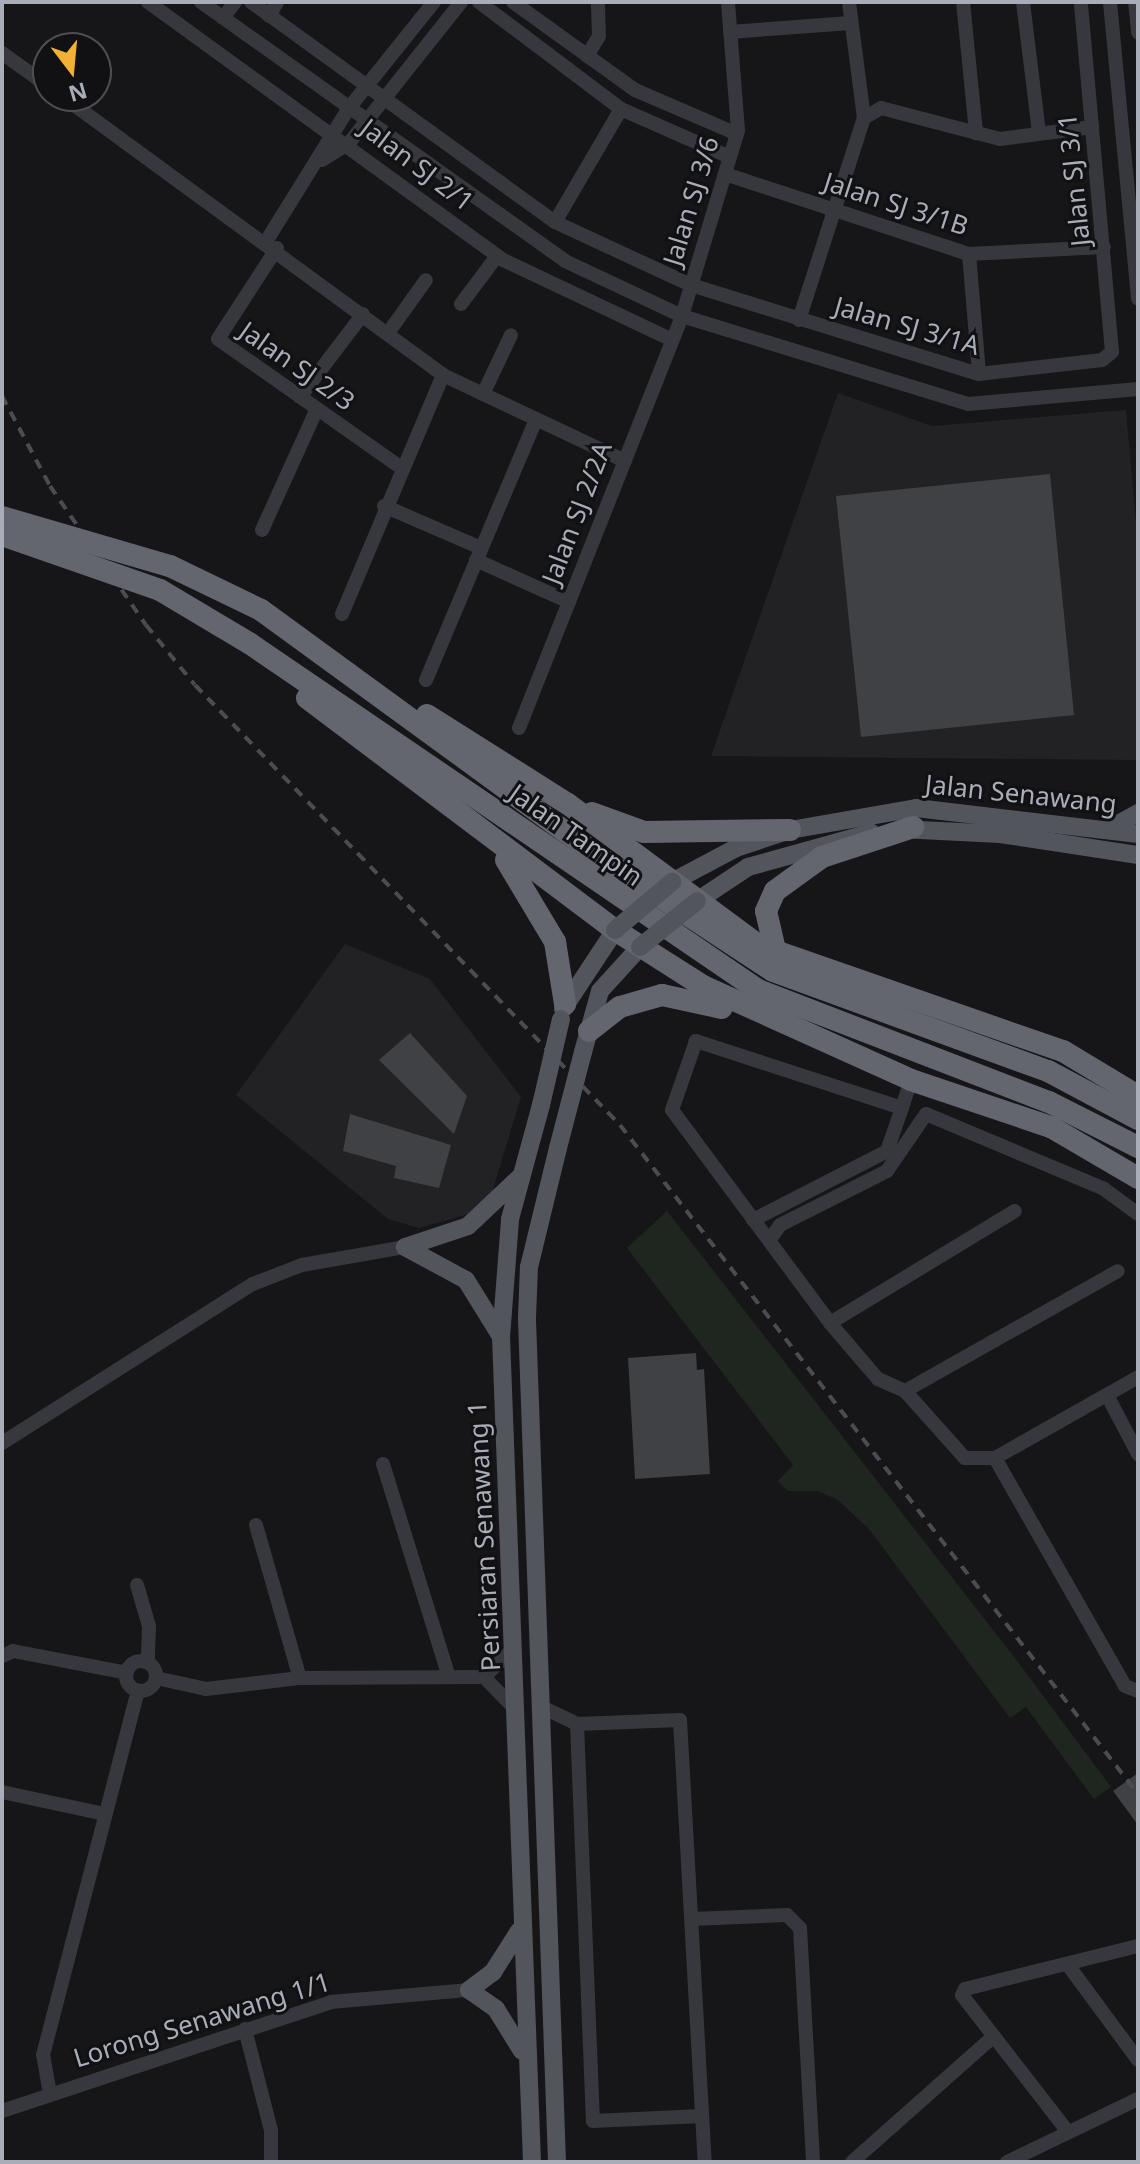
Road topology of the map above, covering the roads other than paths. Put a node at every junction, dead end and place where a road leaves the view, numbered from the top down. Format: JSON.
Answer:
{"nodes":[{"id":1,"x":148,"y":2,"type":"edge"},
{"id":2,"x":201,"y":2,"type":"edge"},
{"id":3,"x":235,"y":2,"type":"edge"},
{"id":4,"x":251,"y":2,"type":"edge"},
{"id":5,"x":277,"y":2,"type":"edge"},
{"id":6,"x":434,"y":2,"type":"edge"},
{"id":7,"x":461,"y":2,"type":"edge"},
{"id":8,"x":479,"y":2,"type":"edge"},
{"id":9,"x":513,"y":2,"type":"edge"},
{"id":10,"x":598,"y":2,"type":"edge"},
{"id":11,"x":728,"y":2,"type":"edge"},
{"id":12,"x":849,"y":2,"type":"edge"},
{"id":13,"x":963,"y":2,"type":"edge"},
{"id":14,"x":1023,"y":2,"type":"edge"},
{"id":15,"x":1081,"y":2,"type":"edge"},
{"id":16,"x":1110,"y":2,"type":"edge"},
{"id":17,"x":1135,"y":2,"type":"edge"},
{"id":18,"x":269,"y":16,"type":"junction"},
{"id":19,"x":223,"y":18,"type":"junction"},
{"id":20,"x":851,"y":23,"type":"junction"},
{"id":21,"x":730,"y":32,"type":"junction"},
{"id":22,"x":1138,"y":33,"type":"edge"},
{"id":23,"x":2,"y":53,"type":"edge"},
{"id":24,"x":587,"y":56,"type":"junction"},
{"id":25,"x":32,"y":75,"type":"edge"},
{"id":26,"x":366,"y":86,"type":"junction"},
{"id":27,"x":386,"y":100,"type":"junction"},
{"id":28,"x":349,"y":108,"type":"junction"},
{"id":29,"x":621,"y":109,"type":"junction"},
{"id":30,"x":85,"y":112,"type":"edge"},
{"id":31,"x":864,"y":118,"type":"junction"},
{"id":32,"x":367,"y":122,"type":"junction"},
{"id":33,"x":1092,"y":127,"type":"junction"},
{"id":34,"x":333,"y":133,"type":"junction"},
{"id":35,"x":976,"y":133,"type":"junction"},
{"id":36,"x":1039,"y":133,"type":"junction"},
{"id":37,"x":737,"y":134,"type":"junction"},
{"id":38,"x":349,"y":143,"type":"junction"},
{"id":39,"x":1138,"y":152,"type":"edge"},
{"id":40,"x":730,"y":157,"type":"junction"},
{"id":41,"x":321,"y":160,"type":"junction"},
{"id":42,"x":1126,"y":167,"type":"junction"},
{"id":43,"x":725,"y":174,"type":"junction"},
{"id":44,"x":837,"y":209,"type":"junction"},
{"id":45,"x":555,"y":222,"type":"junction"},
{"id":46,"x":272,"y":244,"type":"junction"},
{"id":47,"x":1104,"y":247,"type":"junction"},
{"id":48,"x":969,"y":254,"type":"junction"},
{"id":49,"x":497,"y":256,"type":"junction"},
{"id":50,"x":426,"y":280,"type":"dead end"},
{"id":51,"x":691,"y":285,"type":"junction"},
{"id":52,"x":1138,"y":299,"type":"edge"},
{"id":53,"x":461,"y":304,"type":"dead end"},
{"id":54,"x":363,"y":314,"type":"junction"},
{"id":55,"x":682,"y":316,"type":"junction"},
{"id":56,"x":799,"y":320,"type":"junction"},
{"id":57,"x":388,"y":333,"type":"junction"},
{"id":58,"x":511,"y":335,"type":"dead end"},
{"id":59,"x":672,"y":340,"type":"junction"},
{"id":60,"x":1112,"y":352,"type":"joint"},
{"id":61,"x":979,"y":374,"type":"junction"},
{"id":62,"x":443,"y":375,"type":"junction"},
{"id":63,"x":1138,"y":389,"type":"edge"},
{"id":64,"x":483,"y":394,"type":"junction"},
{"id":65,"x":300,"y":397,"type":"junction"},
{"id":66,"x":317,"y":409,"type":"junction"},
{"id":67,"x":536,"y":419,"type":"junction"},
{"id":68,"x":625,"y":461,"type":"junction"},
{"id":69,"x":400,"y":467,"type":"junction"},
{"id":70,"x":384,"y":506,"type":"junction"},
{"id":71,"x":2,"y":517,"type":"edge"},
{"id":72,"x":262,"y":530,"type":"dead end"},
{"id":73,"x":2,"y":535,"type":"edge"},
{"id":74,"x":479,"y":554,"type":"junction"},
{"id":75,"x":169,"y":594,"type":"junction"},
{"id":76,"x":569,"y":602,"type":"junction"},
{"id":77,"x":261,"y":610,"type":"junction"},
{"id":78,"x":342,"y":614,"type":"dead end"},
{"id":79,"x":426,"y":680,"type":"dead end"},
{"id":80,"x":519,"y":728,"type":"dead end"},
{"id":81,"x":568,"y":804,"type":"junction"},
{"id":82,"x":1138,"y":813,"type":"edge"},
{"id":83,"x":913,"y":827,"type":"junction"},
{"id":84,"x":1109,"y":829,"type":"junction"},
{"id":85,"x":790,"y":830,"type":"junction"},
{"id":86,"x":482,"y":831,"type":"junction"},
{"id":87,"x":1138,"y":834,"type":"edge"},
{"id":88,"x":1138,"y":855,"type":"edge"},
{"id":89,"x":672,"y":882,"type":"junction"},
{"id":90,"x":697,"y":901,"type":"junction"},
{"id":91,"x":615,"y":930,"type":"junction"},
{"id":92,"x":640,"y":947,"type":"junction"},
{"id":93,"x":776,"y":954,"type":"junction"},
{"id":94,"x":563,"y":1012,"type":"junction"},
{"id":95,"x":780,"y":1026,"type":"junction"},
{"id":96,"x":586,"y":1042,"type":"junction"},
{"id":97,"x":911,"y":1080,"type":"junction"},
{"id":98,"x":1138,"y":1096,"type":"edge"},
{"id":99,"x":902,"y":1108,"type":"junction"},
{"id":100,"x":1138,"y":1119,"type":"edge"},
{"id":101,"x":1138,"y":1147,"type":"edge"},
{"id":102,"x":522,"y":1174,"type":"junction"},
{"id":103,"x":1138,"y":1178,"type":"edge"},
{"id":104,"x":1015,"y":1211,"type":"dead end"},
{"id":105,"x":1138,"y":1214,"type":"edge"},
{"id":106,"x":753,"y":1220,"type":"junction"},
{"id":107,"x":771,"y":1238,"type":"junction"},
{"id":108,"x":405,"y":1247,"type":"junction"},
{"id":109,"x":1118,"y":1271,"type":"dead end"},
{"id":110,"x":830,"y":1323,"type":"junction"},
{"id":111,"x":501,"y":1337,"type":"junction"},
{"id":112,"x":1138,"y":1377,"type":"edge"},
{"id":113,"x":905,"y":1391,"type":"junction"},
{"id":114,"x":1107,"y":1395,"type":"junction"},
{"id":115,"x":2,"y":1443,"type":"edge"},
{"id":116,"x":1138,"y":1454,"type":"edge"},
{"id":117,"x":995,"y":1458,"type":"junction"},
{"id":118,"x":383,"y":1464,"type":"dead end"},
{"id":119,"x":256,"y":1525,"type":"dead end"},
{"id":120,"x":137,"y":1585,"type":"dead end"},
{"id":121,"x":515,"y":1646,"type":"junction"},
{"id":122,"x":2,"y":1656,"type":"edge"},
{"id":123,"x":148,"y":1663,"type":"junction"},
{"id":124,"x":127,"y":1673,"type":"junction"},
{"id":125,"x":449,"y":1677,"type":"junction"},
{"id":126,"x":484,"y":1677,"type":"junction"},
{"id":127,"x":156,"y":1678,"type":"junction"},
{"id":128,"x":300,"y":1678,"type":"junction"},
{"id":129,"x":1134,"y":1685,"type":"edge"},
{"id":130,"x":138,"y":1690,"type":"junction"},
{"id":131,"x":540,"y":1706,"type":"junction"},
{"id":132,"x":517,"y":1716,"type":"junction"},
{"id":133,"x":577,"y":1724,"type":"junction"},
{"id":134,"x":2,"y":1792,"type":"edge"},
{"id":135,"x":105,"y":1814,"type":"junction"},
{"id":136,"x":692,"y":1919,"type":"junction"},
{"id":137,"x":521,"y":1926,"type":"junction"},
{"id":138,"x":1138,"y":1946,"type":"edge"},
{"id":139,"x":1068,"y":1965,"type":"junction"},
{"id":140,"x":469,"y":1990,"type":"junction"},
{"id":141,"x":245,"y":2029,"type":"junction"},
{"id":142,"x":993,"y":2037,"type":"junction"},
{"id":143,"x":525,"y":2057,"type":"junction"},
{"id":144,"x":1138,"y":2060,"type":"edge"},
{"id":145,"x":50,"y":2094,"type":"junction"},
{"id":146,"x":1138,"y":2099,"type":"edge"},
{"id":147,"x":2,"y":2111,"type":"edge"},
{"id":148,"x":702,"y":2116,"type":"junction"},
{"id":149,"x":1065,"y":2128,"type":"junction"},
{"id":150,"x":271,"y":2162,"type":"edge"},
{"id":151,"x":532,"y":2162,"type":"edge"},
{"id":152,"x":557,"y":2162,"type":"edge"},
{"id":153,"x":705,"y":2162,"type":"edge"},
{"id":154,"x":813,"y":2162,"type":"edge"},
{"id":155,"x":852,"y":2162,"type":"edge"},
{"id":156,"x":1007,"y":2162,"type":"edge"}],
"edges":[{"from":1,"to":34,"type":"street","name":"Jalan SJ 2/1"},
{"from":2,"to":19,"type":"street"},
{"from":3,"to":19,"type":"street"},
{"from":4,"to":18,"type":"street","name":"Jalan SJ 3/1A"},
{"from":5,"to":18,"type":"street"},
{"from":6,"to":26,"type":"street"},
{"from":7,"to":27,"type":"street"},
{"from":8,"to":29,"type":"street"},
{"from":9,"to":24,"type":"street"},
{"from":10,"to":24,"type":"street"},
{"from":11,"to":21,"type":"street","name":"Jalan SJ 3/6"},
{"from":12,"to":20,"type":"street"},
{"from":13,"to":35,"type":"street"},
{"from":14,"to":36,"type":"street"},
{"from":15,"to":33,"type":"street","name":"Jalan SJ 3/1"},
{"from":16,"to":42,"type":"street"},
{"from":17,"to":22,"type":"street"},
{"from":18,"to":26,"type":"street","name":"Jalan SJ 3/1A"},
{"from":19,"to":28,"type":"street"},
{"from":20,"to":21,"type":"street"},
{"from":20,"to":31,"type":"street"},
{"from":21,"to":37,"type":"street","name":"Jalan SJ 3/6"},
{"from":23,"to":25,"type":"street"},
{"from":24,"to":37,"type":"street"},
{"from":26,"to":27,"type":"street","name":"Jalan SJ 3/1A"},
{"from":26,"to":28,"type":"street"},
{"from":27,"to":32,"type":"street"},
{"from":27,"to":45,"type":"street","name":"Jalan SJ 3/1A"},
{"from":28,"to":32,"type":"street"},
{"from":28,"to":34,"type":"street"},
{"from":29,"to":40,"type":"street"},
{"from":29,"to":45,"type":"street"},
{"from":30,"to":46,"type":"street"},
{"from":31,"to":35,"type":"street"},
{"from":31,"to":44,"type":"street"},
{"from":32,"to":38,"type":"street"},
{"from":32,"to":55,"type":"street"},
{"from":33,"to":36,"type":"street"},
{"from":33,"to":47,"type":"street","name":"Jalan SJ 3/1"},
{"from":34,"to":38,"type":"street","name":"Jalan SJ 2/1"},
{"from":34,"to":41,"type":"street"},
{"from":35,"to":36,"type":"street"},
{"from":37,"to":40,"type":"street","name":"Jalan SJ 3/6"},
{"from":38,"to":41,"type":"street"},
{"from":38,"to":49,"type":"street","name":"Jalan SJ 2/1"},
{"from":39,"to":42,"type":"street"},
{"from":40,"to":43,"type":"street","name":"Jalan SJ 3/6"},
{"from":41,"to":46,"type":"street"},
{"from":42,"to":52,"type":"street"},
{"from":43,"to":44,"type":"street","name":"Jalan SJ 3/1B"},
{"from":43,"to":51,"type":"street","name":"Jalan SJ 3/6"},
{"from":44,"to":48,"type":"street","name":"Jalan SJ 3/1B"},
{"from":44,"to":56,"type":"street"},
{"from":45,"to":51,"type":"street","name":"Jalan SJ 3/1A"},
{"from":46,"to":54,"type":"street"},
{"from":46,"to":65,"type":"street","name":"Jalan SJ 2/3"},
{"from":47,"to":48,"type":"street","name":"Jalan SJ 3/1B"},
{"from":47,"to":60,"type":"street","name":"Jalan SJ 3/1"},
{"from":48,"to":61,"type":"street"},
{"from":49,"to":53,"type":"street"},
{"from":49,"to":59,"type":"street","name":"Jalan SJ 2/1"},
{"from":50,"to":57,"type":"street"},
{"from":51,"to":55,"type":"street","name":"Jalan SJ 3/6"},
{"from":51,"to":56,"type":"street","name":"Jalan SJ 3/1A"},
{"from":54,"to":57,"type":"street"},
{"from":54,"to":65,"type":"street"},
{"from":55,"to":59,"type":"street","name":"Jalan SJ 2/2A"},
{"from":55,"to":63,"type":"street"},
{"from":56,"to":61,"type":"street","name":"Jalan SJ 3/1A"},
{"from":57,"to":62,"type":"street"},
{"from":58,"to":64,"type":"street"},
{"from":59,"to":68,"type":"street","name":"Jalan SJ 2/2A"},
{"from":60,"to":61,"type":"street","name":"Jalan SJ 3/1A"},
{"from":62,"to":64,"type":"street"},
{"from":62,"to":69,"type":"street"},
{"from":64,"to":67,"type":"street"},
{"from":65,"to":66,"type":"street","name":"Jalan SJ 2/3"},
{"from":66,"to":69,"type":"street","name":"Jalan SJ 2/3"},
{"from":66,"to":72,"type":"street"},
{"from":67,"to":68,"type":"street"},
{"from":67,"to":74,"type":"street"},
{"from":68,"to":76,"type":"street","name":"Jalan SJ 2/2A"},
{"from":69,"to":70,"type":"street"},
{"from":70,"to":74,"type":"street"},
{"from":70,"to":78,"type":"street"},
{"from":71,"to":77,"type":"highway","name":"Jalan Tampin","bridge":true},
{"from":73,"to":75,"type":"highway","name":"Jalan Tampin","bridge":true},
{"from":74,"to":76,"type":"street"},
{"from":74,"to":79,"type":"street"},
{"from":75,"to":86,"type":"highway"},
{"from":75,"to":101,"type":"highway","name":"Jalan Tampin"},
{"from":76,"to":80,"type":"street","name":"Jalan SJ 2/2A"},
{"from":77,"to":81,"type":"highway"},
{"from":77,"to":100,"type":"highway","name":"Jalan Tampin"},
{"from":81,"to":85,"type":"highway"},
{"from":81,"to":89,"type":"highway"},
{"from":82,"to":84,"type":"main road"},
{"from":83,"to":88,"type":"main road","name":"Jalan Senawang"},
{"from":83,"to":90,"type":"main road","name":"Jalan Senawang"},
{"from":83,"to":93,"type":"highway"},
{"from":84,"to":85,"type":"main road","name":"Jalan Senawang"},
{"from":84,"to":87,"type":"main road","name":"Jalan Senawang"},
{"from":85,"to":89,"type":"main road","name":"Jalan Senawang"},
{"from":86,"to":91,"type":"highway"},
{"from":86,"to":94,"type":"highway"},
{"from":89,"to":90,"type":"highway"},
{"from":89,"to":91,"type":"main road","name":"Jalan Senawang","bridge":true},
{"from":90,"to":92,"type":"main road","name":"Jalan Senawang","bridge":true},
{"from":90,"to":93,"type":"highway"},
{"from":91,"to":92,"type":"highway"},
{"from":91,"to":94,"type":"main road","name":"Persiaran Senawang 1"},
{"from":92,"to":95,"type":"highway"},
{"from":92,"to":96,"type":"main road","name":"Persiaran Senawang 1"},
{"from":93,"to":98,"type":"highway"},
{"from":94,"to":102,"type":"main road","name":"Persiaran Senawang 1","bridge":true},
{"from":95,"to":96,"type":"highway"},
{"from":95,"to":97,"type":"highway"},
{"from":96,"to":131,"type":"main road","name":"Persiaran Senawang 1","bridge":true},
{"from":97,"to":99,"type":"street"},
{"from":97,"to":103,"type":"highway"},
{"from":99,"to":106,"type":"street"},
{"from":99,"to":106,"type":"street"},
{"from":102,"to":108,"type":"main road"},
{"from":102,"to":111,"type":"main road","name":"Persiaran Senawang 1"},
{"from":104,"to":110,"type":"street"},
{"from":105,"to":107,"type":"street"},
{"from":106,"to":107,"type":"street"},
{"from":107,"to":110,"type":"street"},
{"from":108,"to":111,"type":"main road"},
{"from":108,"to":115,"type":"street"},
{"from":109,"to":113,"type":"street"},
{"from":110,"to":113,"type":"street"},
{"from":111,"to":121,"type":"main road","name":"Persiaran Senawang 1"},
{"from":112,"to":114,"type":"street"},
{"from":113,"to":117,"type":"street"},
{"from":114,"to":116,"type":"street"},
{"from":114,"to":117,"type":"street"},
{"from":117,"to":129,"type":"street"},
{"from":118,"to":125,"type":"street"},
{"from":119,"to":128,"type":"street"},
{"from":120,"to":123,"type":"street"},
{"from":121,"to":126,"type":"street"},
{"from":121,"to":132,"type":"main road","name":"Persiaran Senawang 1"},
{"from":122,"to":124,"type":"street"},
{"from":123,"to":124,"type":"street"},
{"from":123,"to":127,"type":"street"},
{"from":124,"to":130,"type":"street"},
{"from":125,"to":126,"type":"street"},
{"from":125,"to":128,"type":"street"},
{"from":126,"to":132,"type":"street"},
{"from":127,"to":128,"type":"street"},
{"from":127,"to":130,"type":"street"},
{"from":130,"to":135,"type":"street"},
{"from":131,"to":133,"type":"street"},
{"from":131,"to":152,"type":"main road","name":"Persiaran Senawang 1"},
{"from":132,"to":137,"type":"main road","name":"Persiaran Senawang 1"},
{"from":133,"to":136,"type":"street"},
{"from":133,"to":148,"type":"street"},
{"from":134,"to":135,"type":"street"},
{"from":135,"to":145,"type":"street"},
{"from":136,"to":148,"type":"street"},
{"from":136,"to":154,"type":"street"},
{"from":137,"to":140,"type":"main road"},
{"from":137,"to":143,"type":"main road","name":"Persiaran Senawang 1"},
{"from":138,"to":139,"type":"street"},
{"from":139,"to":142,"type":"street"},
{"from":139,"to":144,"type":"street"},
{"from":140,"to":141,"type":"street","name":"Lorong Senawang 1/1"},
{"from":140,"to":143,"type":"main road"},
{"from":141,"to":145,"type":"street","name":"Lorong Senawang 1/1"},
{"from":141,"to":150,"type":"street"},
{"from":142,"to":149,"type":"street"},
{"from":142,"to":155,"type":"street"},
{"from":143,"to":151,"type":"main road","name":"Persiaran Senawang 1"},
{"from":145,"to":147,"type":"street","name":"Lorong Senawang 1/1"},
{"from":146,"to":149,"type":"street"},
{"from":148,"to":153,"type":"street"},
{"from":149,"to":156,"type":"street"}]}
